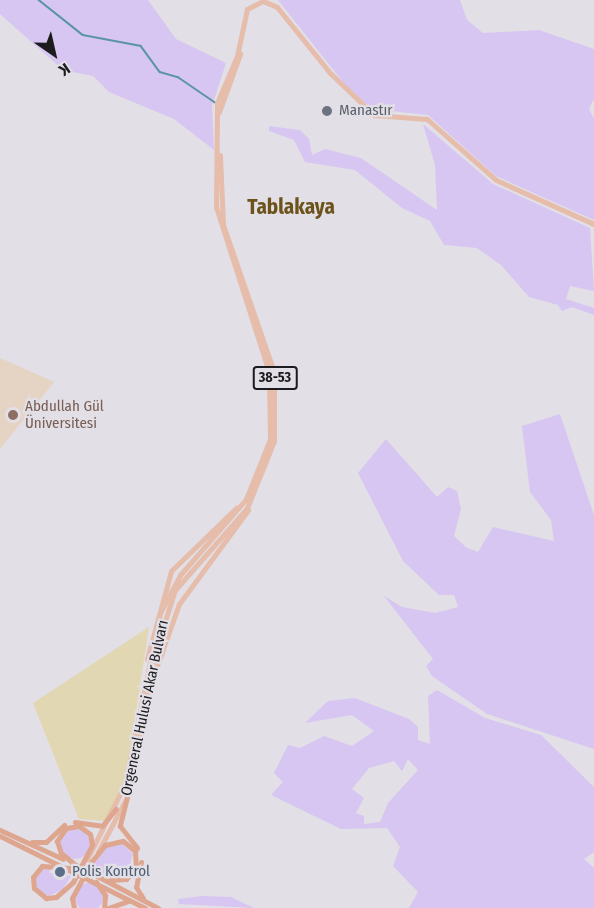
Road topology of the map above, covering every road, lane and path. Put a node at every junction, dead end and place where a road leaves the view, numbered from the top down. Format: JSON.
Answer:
{"nodes":[{"id":1,"x":218,"y":158,"type":"junction"},
{"id":2,"x":594,"y":226,"type":"edge"},
{"id":3,"x":255,"y":492,"type":"junction"},
{"id":4,"x":246,"y":499,"type":"junction"},
{"id":5,"x":149,"y":680,"type":"junction"},
{"id":6,"x":127,"y":797,"type":"junction"},
{"id":7,"x":116,"y":809,"type":"junction"},
{"id":8,"x":0,"y":830,"type":"edge"},
{"id":9,"x":0,"y":836,"type":"edge"},
{"id":10,"x":14,"y":836,"type":"junction"},
{"id":11,"x":90,"y":860,"type":"junction"},
{"id":12,"x":71,"y":866,"type":"junction"},
{"id":13,"x":94,"y":876,"type":"junction"},
{"id":14,"x":75,"y":882,"type":"junction"},
{"id":15,"x":74,"y":908,"type":"edge"},
{"id":16,"x":104,"y":908,"type":"edge"},
{"id":17,"x":108,"y":908,"type":"edge"},
{"id":18,"x":145,"y":908,"type":"edge"},
{"id":19,"x":159,"y":908,"type":"edge"}],
"edges":[{"from":1,"to":2,"type":"main road","number":"38-53"},
{"from":1,"to":3,"type":"main road","name":"Orgeneral Hulusi Akar Bulvarı","number":"38-53"},
{"from":1,"to":4,"type":"main road","name":"Orgeneral Hulusi Akar Bulvarı","number":"38-53"},
{"from":3,"to":5,"type":"main road"},
{"from":3,"to":5,"type":"main road","name":"Orgeneral Hulusi Akar Bulvarı","number":"38-53"},
{"from":4,"to":5,"type":"main road","name":"Orgeneral Hulusi Akar Bulvarı","number":"38-53"},
{"from":4,"to":5,"type":"main road"},
{"from":5,"to":6,"type":"main road","name":"Orgeneral Hulusi Akar Bulvarı","number":"38-53"},
{"from":5,"to":7,"type":"main road","name":"Orgeneral Hulusi Akar Bulvarı","number":"38-53"},
{"from":6,"to":11,"type":"main road","name":"Orgeneral Hulusi Akar Bulvarı","number":"38-53"},
{"from":6,"to":19,"type":"highway"},
{"from":7,"to":10,"type":"highway"},
{"from":7,"to":11,"type":"main road","name":"Orgeneral Hulusi Akar Bulvarı","number":"38-53"},
{"from":8,"to":10,"type":"highway"},
{"from":9,"to":12,"type":"highway"},
{"from":10,"to":12,"type":"highway"},
{"from":11,"to":12,"type":"highway"},
{"from":11,"to":13,"type":"highway"},
{"from":11,"to":14,"type":"highway"},
{"from":12,"to":13,"type":"highway"},
{"from":12,"to":14,"type":"highway"},
{"from":13,"to":16,"type":"highway"},
{"from":13,"to":18,"type":"highway"},
{"from":13,"to":19,"type":"highway"},
{"from":14,"to":15,"type":"highway"},
{"from":17,"to":18,"type":"highway"}]}
